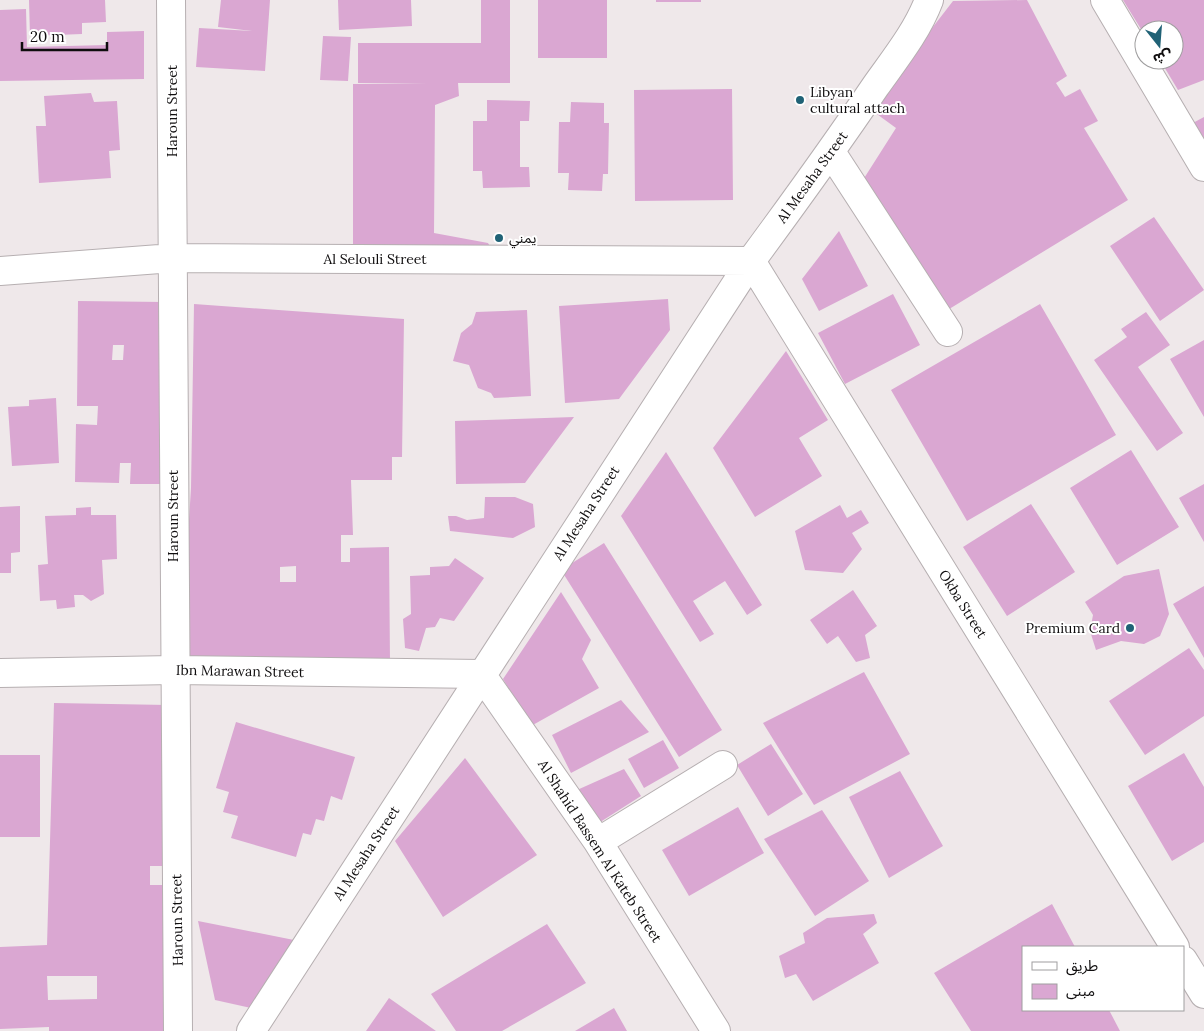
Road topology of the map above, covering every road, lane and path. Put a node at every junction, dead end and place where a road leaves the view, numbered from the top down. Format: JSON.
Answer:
{"nodes":[{"id":1,"x":171,"y":0,"type":"edge"},
{"id":2,"x":929,"y":0,"type":"edge"},
{"id":3,"x":1105,"y":0,"type":"edge"},
{"id":4,"x":831,"y":152,"type":"junction"},
{"id":5,"x":1204,"y":167,"type":"edge"},
{"id":6,"x":172,"y":258,"type":"junction"},
{"id":7,"x":751,"y":261,"type":"junction"},
{"id":8,"x":0,"y":271,"type":"edge"},
{"id":9,"x":948,"y":332,"type":"dead end"},
{"id":10,"x":174,"y":670,"type":"junction"},
{"id":11,"x":0,"y":673,"type":"edge"},
{"id":12,"x":481,"y":674,"type":"junction"},
{"id":13,"x":723,"y":766,"type":"dead end"},
{"id":14,"x":598,"y":842,"type":"junction"},
{"id":15,"x":1174,"y":946,"type":"edge"},
{"id":16,"x":1184,"y":962,"type":"edge"},
{"id":17,"x":1204,"y":994,"type":"edge"},
{"id":18,"x":178,"y":1031,"type":"edge"},
{"id":19,"x":251,"y":1031,"type":"edge"},
{"id":20,"x":716,"y":1031,"type":"edge"}],
"edges":[{"from":1,"to":6,"type":"street","name":"Haroun Street"},
{"from":2,"to":4,"type":"street","name":"Al Mesaha Street"},
{"from":3,"to":5,"type":"street"},
{"from":4,"to":7,"type":"street","name":"Al Mesaha Street"},
{"from":4,"to":9,"type":"street"},
{"from":6,"to":7,"type":"street","name":"Al Selouli Street"},
{"from":6,"to":8,"type":"street","name":"Al Selouli Street"},
{"from":6,"to":10,"type":"street","name":"Haroun Street"},
{"from":7,"to":12,"type":"street","name":"Al Mesaha Street"},
{"from":7,"to":15,"type":"street","name":"Okba Street"},
{"from":10,"to":11,"type":"street","name":"Ibn Marawan Street"},
{"from":10,"to":12,"type":"street","name":"Ibn Marawan Street"},
{"from":10,"to":18,"type":"street","name":"Haroun Street"},
{"from":12,"to":14,"type":"street","name":"Al Shahid Bassem Al Kateb Street"},
{"from":12,"to":19,"type":"street","name":"Al Mesaha Street"},
{"from":13,"to":14,"type":"street"},
{"from":14,"to":20,"type":"street","name":"Al Shahid Bassem Al Kateb Street"},
{"from":16,"to":17,"type":"street"}]}
